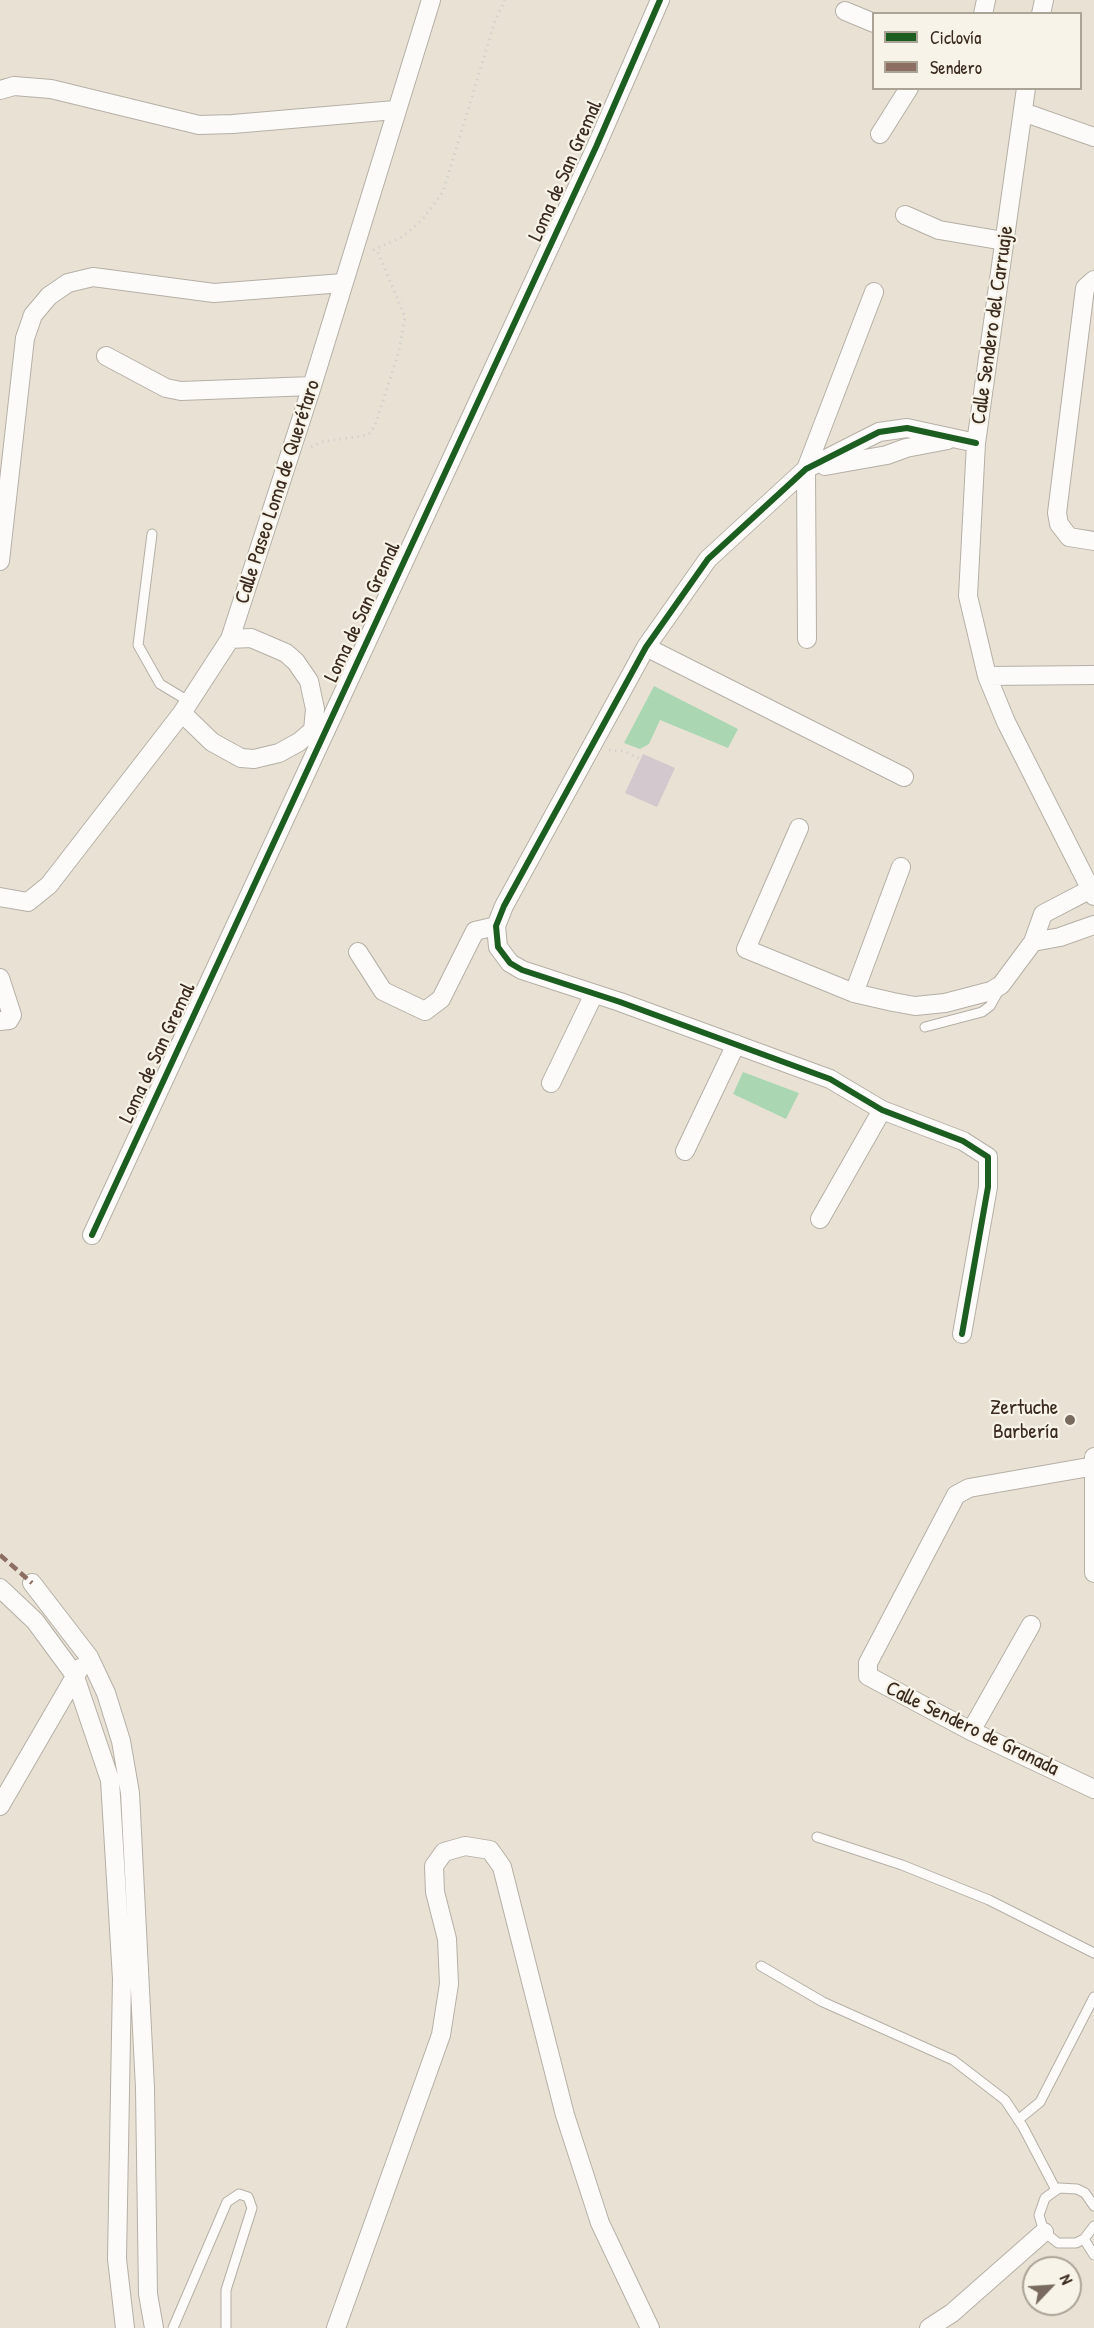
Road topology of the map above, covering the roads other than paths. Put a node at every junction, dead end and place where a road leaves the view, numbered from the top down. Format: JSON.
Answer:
{"nodes":[{"id":1,"x":431,"y":0,"type":"edge"},
{"id":2,"x":660,"y":0,"type":"edge"},
{"id":3,"x":845,"y":11,"type":"dead end"},
{"id":4,"x":872,"y":23,"type":"edge"},
{"id":5,"x":0,"y":90,"type":"edge"},
{"id":6,"x":908,"y":90,"type":"edge"},
{"id":7,"x":1026,"y":90,"type":"edge"},
{"id":8,"x":396,"y":110,"type":"junction"},
{"id":9,"x":1023,"y":112,"type":"junction"},
{"id":10,"x":880,"y":134,"type":"dead end"},
{"id":11,"x":1094,"y":137,"type":"edge"},
{"id":12,"x":905,"y":215,"type":"dead end"},
{"id":13,"x":1004,"y":241,"type":"junction"},
{"id":14,"x":1094,"y":280,"type":"edge"},
{"id":15,"x":343,"y":283,"type":"junction"},
{"id":16,"x":874,"y":292,"type":"dead end"},
{"id":17,"x":106,"y":356,"type":"dead end"},
{"id":18,"x":312,"y":386,"type":"junction"},
{"id":19,"x":976,"y":443,"type":"junction"},
{"id":20,"x":806,"y":469,"type":"junction"},
{"id":21,"x":152,"y":534,"type":"dead end"},
{"id":22,"x":1094,"y":541,"type":"edge"},
{"id":23,"x":0,"y":561,"type":"edge"},
{"id":24,"x":230,"y":639,"type":"junction"},
{"id":25,"x":807,"y":639,"type":"dead end"},
{"id":26,"x":646,"y":647,"type":"junction"},
{"id":27,"x":1094,"y":675,"type":"edge"},
{"id":28,"x":987,"y":676,"type":"junction"},
{"id":29,"x":186,"y":707,"type":"junction"},
{"id":30,"x":318,"y":733,"type":"junction"},
{"id":31,"x":904,"y":777,"type":"dead end"},
{"id":32,"x":799,"y":828,"type":"dead end"},
{"id":33,"x":901,"y":867,"type":"dead end"},
{"id":34,"x":1092,"y":893,"type":"edge"},
{"id":35,"x":0,"y":897,"type":"edge"},
{"id":36,"x":1094,"y":925,"type":"edge"},
{"id":37,"x":496,"y":926,"type":"junction"},
{"id":38,"x":1033,"y":942,"type":"junction"},
{"id":39,"x":358,"y":952,"type":"dead end"},
{"id":40,"x":0,"y":978,"type":"edge"},
{"id":41,"x":1001,"y":985,"type":"junction"},
{"id":42,"x":854,"y":993,"type":"junction"},
{"id":43,"x":594,"y":994,"type":"junction"},
{"id":44,"x":0,"y":1020,"type":"edge"},
{"id":45,"x":925,"y":1027,"type":"dead end"},
{"id":46,"x":736,"y":1044,"type":"junction"},
{"id":47,"x":551,"y":1083,"type":"dead end"},
{"id":48,"x":882,"y":1110,"type":"junction"},
{"id":49,"x":685,"y":1151,"type":"dead end"},
{"id":50,"x":820,"y":1220,"type":"dead end"},
{"id":51,"x":92,"y":1236,"type":"dead end"},
{"id":52,"x":962,"y":1334,"type":"dead end"},
{"id":53,"x":1093,"y":1463,"type":"edge"},
{"id":54,"x":1094,"y":1573,"type":"edge"},
{"id":55,"x":0,"y":1582,"type":"edge"},
{"id":56,"x":32,"y":1583,"type":"junction"},
{"id":57,"x":0,"y":1588,"type":"edge"},
{"id":58,"x":15,"y":1603,"type":"junction"},
{"id":59,"x":1031,"y":1625,"type":"dead end"},
{"id":60,"x":89,"y":1657,"type":"junction"},
{"id":61,"x":74,"y":1674,"type":"junction"},
{"id":62,"x":971,"y":1731,"type":"junction"},
{"id":63,"x":1094,"y":1789,"type":"edge"},
{"id":64,"x":0,"y":1806,"type":"edge"},
{"id":65,"x":817,"y":1837,"type":"dead end"},
{"id":66,"x":1094,"y":1953,"type":"edge"},
{"id":67,"x":761,"y":1966,"type":"dead end"},
{"id":68,"x":1094,"y":1997,"type":"edge"},
{"id":69,"x":146,"y":2088,"type":"junction"},
{"id":70,"x":119,"y":2091,"type":"junction"},
{"id":71,"x":1018,"y":2120,"type":"junction"},
{"id":72,"x":1056,"y":2190,"type":"junction"},
{"id":73,"x":1093,"y":2201,"type":"edge"},
{"id":74,"x":1094,"y":2226,"type":"edge"},
{"id":75,"x":1044,"y":2232,"type":"junction"},
{"id":76,"x":1084,"y":2239,"type":"junction"},
{"id":77,"x":1094,"y":2255,"type":"edge"},
{"id":78,"x":125,"y":2328,"type":"edge"},
{"id":79,"x":154,"y":2328,"type":"edge"},
{"id":80,"x":173,"y":2328,"type":"edge"},
{"id":81,"x":226,"y":2328,"type":"edge"},
{"id":82,"x":336,"y":2328,"type":"edge"},
{"id":83,"x":650,"y":2328,"type":"edge"},
{"id":84,"x":929,"y":2328,"type":"edge"}],
"edges":[{"from":1,"to":8,"type":"street","name":"Calle Paseo Loma de Querétaro"},
{"from":2,"to":30,"type":"street","name":"Loma de San Gremal"},
{"from":3,"to":4,"type":"street"},
{"from":5,"to":8,"type":"street"},
{"from":6,"to":10,"type":"street"},
{"from":7,"to":9,"type":"street","name":"Calle Sendero del Carruaje"},
{"from":8,"to":15,"type":"street","name":"Calle Paseo Loma de Querétaro"},
{"from":9,"to":11,"type":"street"},
{"from":9,"to":13,"type":"street","name":"Calle Sendero del Carruaje"},
{"from":12,"to":13,"type":"street"},
{"from":13,"to":19,"type":"street","name":"Calle Sendero del Carruaje"},
{"from":14,"to":22,"type":"street"},
{"from":15,"to":18,"type":"street","name":"Calle Paseo Loma de Querétaro"},
{"from":15,"to":23,"type":"street"},
{"from":16,"to":20,"type":"street"},
{"from":17,"to":18,"type":"street"},
{"from":18,"to":24,"type":"street","name":"Calle Paseo Loma de Querétaro"},
{"from":19,"to":20,"type":"street"},
{"from":19,"to":28,"type":"street","name":"Calle Sendero del Carruaje"},
{"from":20,"to":25,"type":"street"},
{"from":20,"to":26,"type":"street"},
{"from":21,"to":29,"type":"lane"},
{"from":24,"to":29,"type":"street","name":"Calle Paseo Loma de Querétaro"},
{"from":24,"to":30,"type":"street"},
{"from":26,"to":31,"type":"street"},
{"from":26,"to":37,"type":"street"},
{"from":27,"to":28,"type":"street"},
{"from":28,"to":34,"type":"street","name":"Calle Sendero del Carruaje"},
{"from":29,"to":30,"type":"street"},
{"from":29,"to":35,"type":"street","name":"Calle Paseo Loma de Querétaro"},
{"from":30,"to":51,"type":"street","name":"Loma de San Gremal"},
{"from":32,"to":42,"type":"street"},
{"from":33,"to":42,"type":"street"},
{"from":34,"to":38,"type":"street"},
{"from":36,"to":38,"type":"street"},
{"from":37,"to":39,"type":"street"},
{"from":37,"to":43,"type":"street"},
{"from":38,"to":41,"type":"street"},
{"from":40,"to":44,"type":"street"},
{"from":41,"to":42,"type":"street"},
{"from":41,"to":45,"type":"lane"},
{"from":43,"to":46,"type":"street"},
{"from":43,"to":47,"type":"street"},
{"from":46,"to":48,"type":"street"},
{"from":46,"to":49,"type":"street"},
{"from":48,"to":50,"type":"street"},
{"from":48,"to":52,"type":"street"},
{"from":53,"to":54,"type":"street"},
{"from":53,"to":62,"type":"street","name":"Calle Sendero de Granada"},
{"from":55,"to":56,"type":"street"},
{"from":56,"to":58,"type":"street"},
{"from":56,"to":60,"type":"street"},
{"from":57,"to":58,"type":"street"},
{"from":58,"to":61,"type":"street"},
{"from":59,"to":62,"type":"street"},
{"from":60,"to":61,"type":"street"},
{"from":60,"to":69,"type":"street"},
{"from":61,"to":64,"type":"street"},
{"from":61,"to":70,"type":"street"},
{"from":62,"to":63,"type":"street","name":"Calle Sendero de Granada"},
{"from":65,"to":66,"type":"lane"},
{"from":67,"to":71,"type":"lane"},
{"from":68,"to":71,"type":"lane"},
{"from":69,"to":70,"type":"street"},
{"from":69,"to":79,"type":"street"},
{"from":70,"to":78,"type":"street"},
{"from":71,"to":72,"type":"lane"},
{"from":72,"to":73,"type":"lane"},
{"from":72,"to":75,"type":"lane"},
{"from":74,"to":76,"type":"lane"},
{"from":75,"to":76,"type":"lane"},
{"from":75,"to":84,"type":"street"},
{"from":76,"to":77,"type":"lane"},
{"from":80,"to":81,"type":"lane"},
{"from":82,"to":83,"type":"street"}]}
